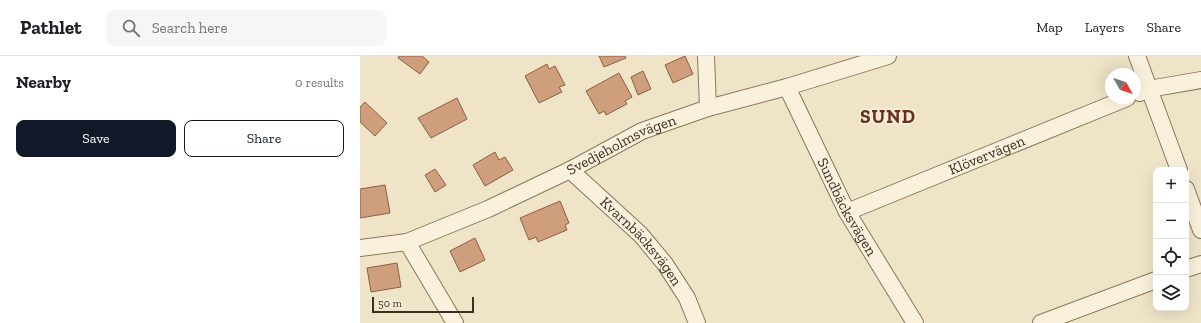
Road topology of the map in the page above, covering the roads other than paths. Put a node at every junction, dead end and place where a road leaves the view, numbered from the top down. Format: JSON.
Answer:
{"nodes":[{"id":1,"x":706,"y":56,"type":"edge"},
{"id":2,"x":1137,"y":56,"type":"edge"},
{"id":3,"x":883,"y":57,"type":"edge"},
{"id":4,"x":1201,"y":80,"type":"edge"},
{"id":5,"x":787,"y":87,"type":"junction"},
{"id":6,"x":1142,"y":92,"type":"edge"},
{"id":7,"x":1112,"y":104,"type":"edge"},
{"id":8,"x":708,"y":108,"type":"junction"},
{"id":9,"x":1178,"y":167,"type":"edge"},
{"id":10,"x":570,"y":170,"type":"junction"},
{"id":11,"x":1189,"y":198,"type":"edge"},
{"id":12,"x":847,"y":212,"type":"junction"},
{"id":13,"x":1201,"y":230,"type":"edge"},
{"id":14,"x":407,"y":242,"type":"junction"},
{"id":15,"x":360,"y":248,"type":"edge"},
{"id":16,"x":1201,"y":264,"type":"edge"},
{"id":17,"x":1189,"y":268,"type":"edge"},
{"id":18,"x":1153,"y":281,"type":"edge"},
{"id":19,"x":455,"y":323,"type":"edge"},
{"id":20,"x":697,"y":323,"type":"edge"},
{"id":21,"x":915,"y":323,"type":"edge"},
{"id":22,"x":1041,"y":323,"type":"edge"}],
"edges":[{"from":1,"to":8,"type":"street"},
{"from":2,"to":6,"type":"street"},
{"from":3,"to":5,"type":"street","name":"Svedjeholmsvägen"},
{"from":4,"to":6,"type":"street"},
{"from":5,"to":8,"type":"street","name":"Svedjeholmsvägen"},
{"from":5,"to":12,"type":"street","name":"Sundbäcksvägen"},
{"from":6,"to":9,"type":"street"},
{"from":7,"to":12,"type":"street","name":"Klövervägen"},
{"from":8,"to":10,"type":"street","name":"Svedjeholmsvägen"},
{"from":10,"to":14,"type":"street","name":"Svedjeholmsvägen"},
{"from":10,"to":20,"type":"street","name":"Kvarnbäcksvägen"},
{"from":11,"to":13,"type":"street"},
{"from":12,"to":21,"type":"street","name":"Sundbäcksvägen"},
{"from":14,"to":15,"type":"street","name":"Svedjeholmsvägen"},
{"from":14,"to":19,"type":"street"},
{"from":16,"to":17,"type":"street"},
{"from":18,"to":22,"type":"street"}]}
